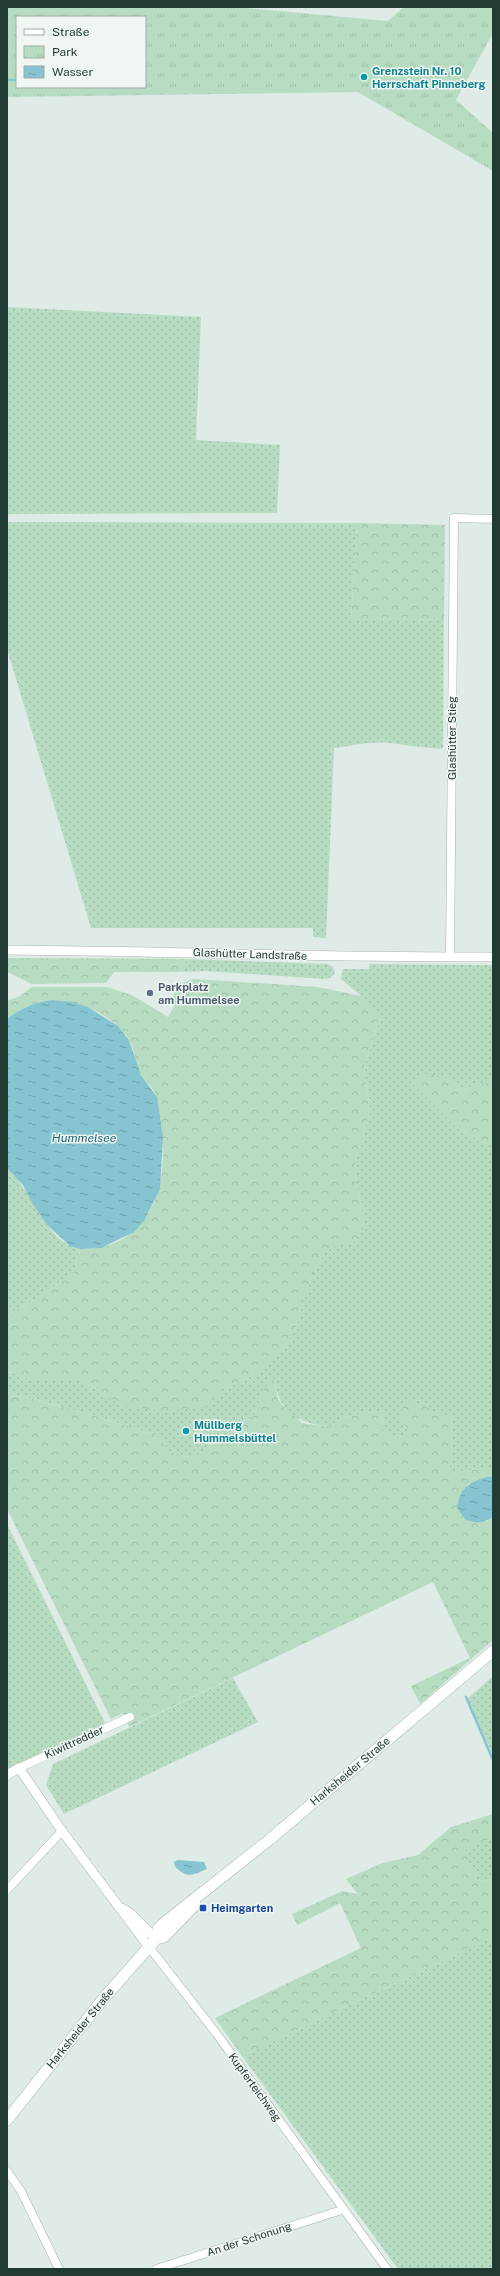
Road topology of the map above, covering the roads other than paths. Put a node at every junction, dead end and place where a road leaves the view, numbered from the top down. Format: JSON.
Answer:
{"nodes":[{"id":1,"x":493,"y":519,"type":"edge"},
{"id":2,"x":7,"y":950,"type":"edge"},
{"id":3,"x":450,"y":957,"type":"junction"},
{"id":4,"x":493,"y":957,"type":"edge"},
{"id":5,"x":493,"y":1651,"type":"edge"},
{"id":6,"x":130,"y":1717,"type":"dead end"},
{"id":7,"x":19,"y":1768,"type":"junction"},
{"id":8,"x":7,"y":1775,"type":"edge"},
{"id":9,"x":62,"y":1831,"type":"junction"},
{"id":10,"x":7,"y":1890,"type":"edge"},
{"id":11,"x":152,"y":1943,"type":"junction"},
{"id":12,"x":7,"y":2120,"type":"edge"},
{"id":13,"x":7,"y":2171,"type":"edge"},
{"id":14,"x":342,"y":2210,"type":"junction"},
{"id":15,"x":59,"y":2269,"type":"edge"},
{"id":16,"x":156,"y":2269,"type":"edge"},
{"id":17,"x":387,"y":2269,"type":"edge"}],
"edges":[{"from":1,"to":3,"type":"street","name":"Glashütter Stieg"},
{"from":2,"to":3,"type":"street","name":"Glashütter Landstraße"},
{"from":3,"to":4,"type":"street","name":"Glashütter Landstraße"},
{"from":5,"to":11,"type":"main road","name":"Harksheider Straße"},
{"from":6,"to":7,"type":"street","name":"Kiwittredder"},
{"from":7,"to":8,"type":"street","name":"Kiwittredder"},
{"from":7,"to":9,"type":"street"},
{"from":9,"to":10,"type":"street"},
{"from":9,"to":11,"type":"street","name":"Kupferteichweg"},
{"from":11,"to":12,"type":"main road","name":"Harksheider Straße"},
{"from":11,"to":14,"type":"street","name":"Kupferteichweg"},
{"from":13,"to":15,"type":"street"},
{"from":14,"to":16,"type":"street","name":"An der Schonung"},
{"from":14,"to":17,"type":"street","name":"Kupferteichweg"}]}
